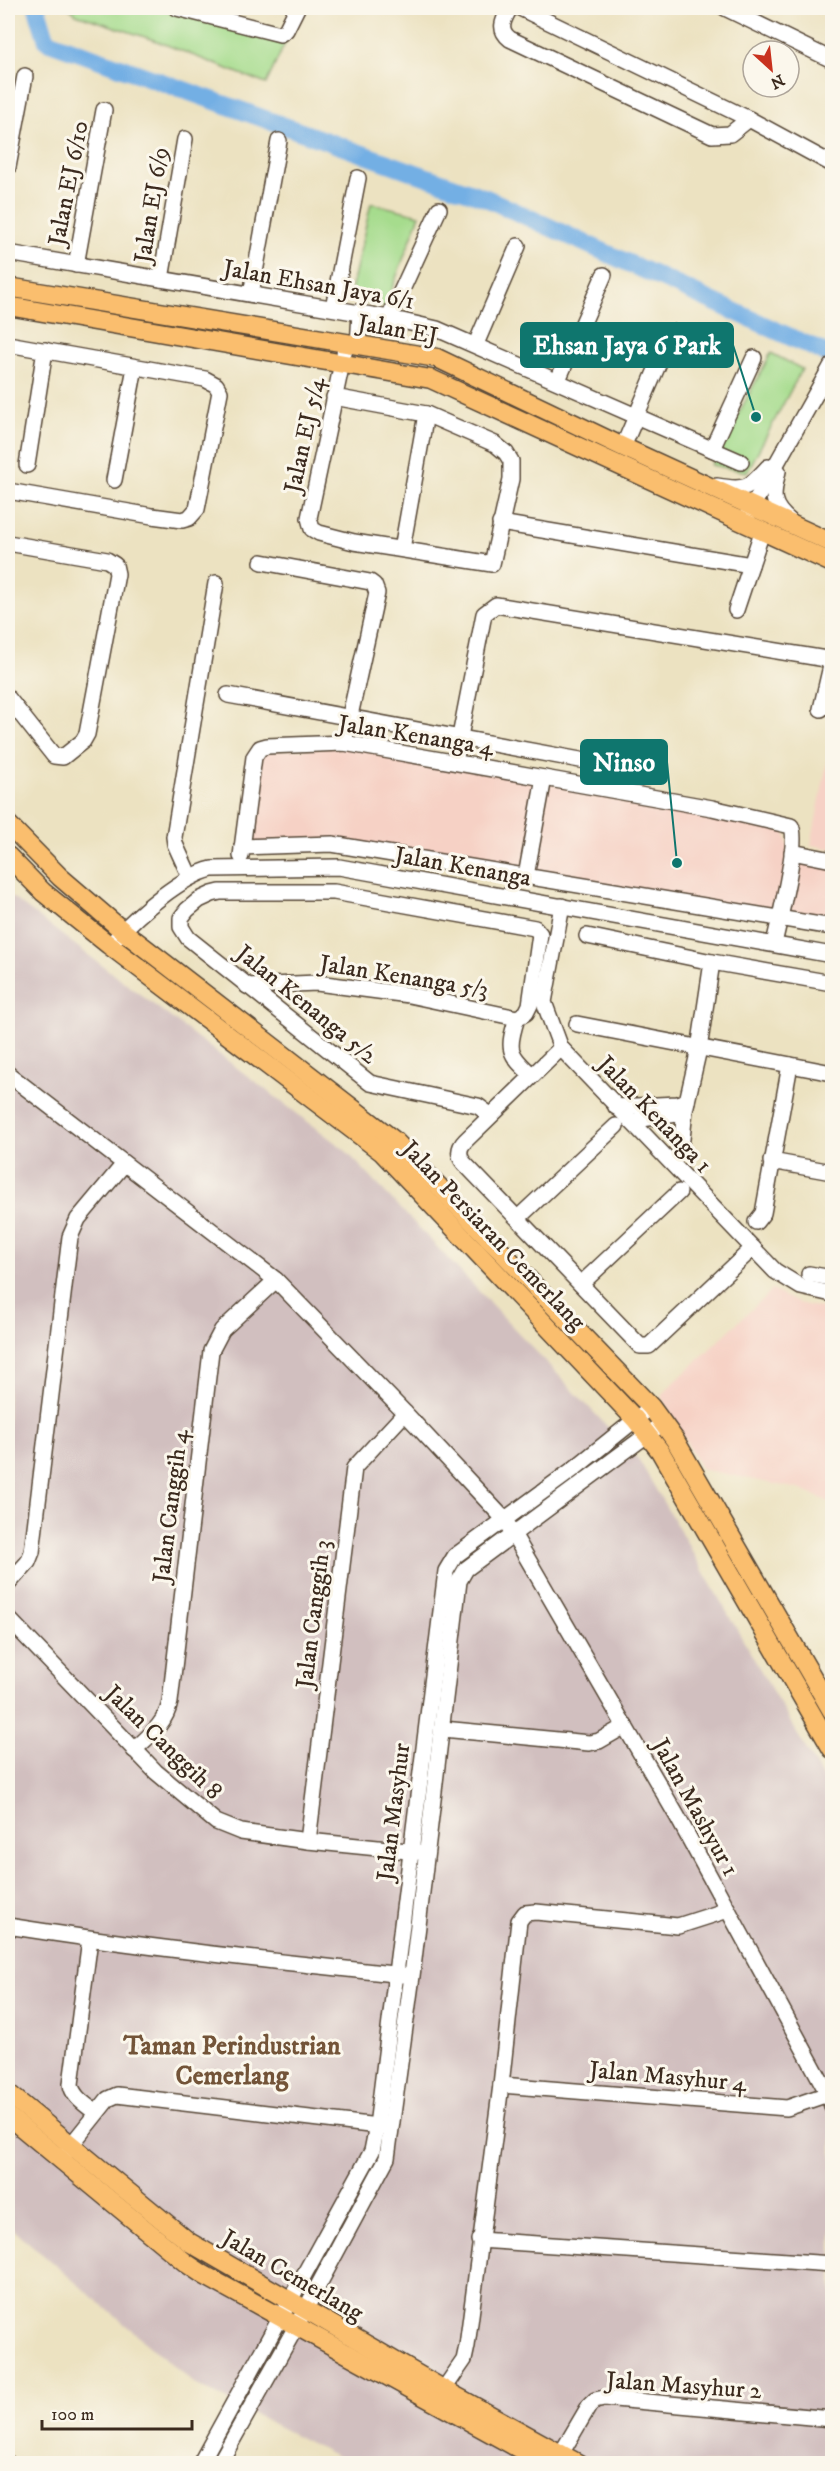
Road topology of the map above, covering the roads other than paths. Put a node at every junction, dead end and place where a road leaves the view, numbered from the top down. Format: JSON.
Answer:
{"nodes":[{"id":1,"x":177,"y":8,"type":"edge"},
{"id":2,"x":297,"y":8,"type":"edge"},
{"id":3,"x":510,"y":8,"type":"edge"},
{"id":4,"x":520,"y":8,"type":"edge"},
{"id":5,"x":725,"y":8,"type":"edge"},
{"id":6,"x":832,"y":60,"type":"edge"},
{"id":7,"x":25,"y":76,"type":"dead end"},
{"id":8,"x":104,"y":110,"type":"dead end"},
{"id":9,"x":749,"y":119,"type":"junction"},
{"id":10,"x":185,"y":139,"type":"dead end"},
{"id":11,"x":279,"y":141,"type":"dead end"},
{"id":12,"x":832,"y":164,"type":"edge"},
{"id":13,"x":8,"y":167,"type":"edge"},
{"id":14,"x":358,"y":178,"type":"dead end"},
{"id":15,"x":439,"y":209,"type":"dead end"},
{"id":16,"x":518,"y":246,"type":"dead end"},
{"id":17,"x":8,"y":253,"type":"edge"},
{"id":18,"x":76,"y":265,"type":"junction"},
{"id":19,"x":604,"y":275,"type":"dead end"},
{"id":20,"x":161,"y":279,"type":"junction"},
{"id":21,"x":8,"y":287,"type":"edge"},
{"id":22,"x":251,"y":294,"type":"junction"},
{"id":23,"x":8,"y":306,"type":"edge"},
{"id":24,"x":333,"y":308,"type":"junction"},
{"id":25,"x":360,"y":313,"type":"junction"},
{"id":26,"x":389,"y":318,"type":"junction"},
{"id":27,"x":672,"y":332,"type":"dead end"},
{"id":28,"x":8,"y":344,"type":"edge"},
{"id":29,"x":476,"y":344,"type":"junction"},
{"id":30,"x":352,"y":345,"type":"junction"},
{"id":31,"x":45,"y":350,"type":"junction"},
{"id":32,"x":754,"y":358,"type":"dead end"},
{"id":33,"x":342,"y":365,"type":"junction"},
{"id":34,"x":832,"y":365,"type":"edge"},
{"id":35,"x":135,"y":367,"type":"junction"},
{"id":36,"x":558,"y":380,"type":"junction"},
{"id":37,"x":334,"y":397,"type":"junction"},
{"id":38,"x":426,"y":414,"type":"junction"},
{"id":39,"x":636,"y":415,"type":"junction"},
{"id":40,"x":622,"y":447,"type":"junction"},
{"id":41,"x":712,"y":449,"type":"junction"},
{"id":42,"x":785,"y":451,"type":"junction"},
{"id":43,"x":741,"y":462,"type":"dead end"},
{"id":44,"x":27,"y":465,"type":"dead end"},
{"id":45,"x":114,"y":480,"type":"dead end"},
{"id":46,"x":708,"y":484,"type":"junction"},
{"id":47,"x":8,"y":490,"type":"edge"},
{"id":48,"x":752,"y":506,"type":"junction"},
{"id":49,"x":500,"y":522,"type":"junction"},
{"id":50,"x":743,"y":522,"type":"junction"},
{"id":51,"x":801,"y":528,"type":"junction"},
{"id":52,"x":762,"y":532,"type":"junction"},
{"id":53,"x":8,"y":543,"type":"edge"},
{"id":54,"x":832,"y":543,"type":"edge"},
{"id":55,"x":402,"y":549,"type":"junction"},
{"id":56,"x":262,"y":562,"type":"dead end"},
{"id":57,"x":832,"y":562,"type":"edge"},
{"id":58,"x":751,"y":565,"type":"junction"},
{"id":59,"x":216,"y":584,"type":"dead end"},
{"id":60,"x":736,"y":610,"type":"dead end"},
{"id":61,"x":228,"y":695,"type":"dead end"},
{"id":62,"x":8,"y":698,"type":"edge"},
{"id":63,"x":821,"y":709,"type":"dead end"},
{"id":64,"x":349,"y":716,"type":"junction"},
{"id":65,"x":459,"y":738,"type":"junction"},
{"id":66,"x":344,"y":742,"type":"junction"},
{"id":67,"x":455,"y":762,"type":"junction"},
{"id":68,"x":591,"y":762,"type":"dead end"},
{"id":69,"x":544,"y":778,"type":"junction"},
{"id":70,"x":8,"y":824,"type":"edge"},
{"id":71,"x":242,"y":847,"type":"junction"},
{"id":72,"x":792,"y":852,"type":"junction"},
{"id":73,"x":8,"y":856,"type":"edge"},
{"id":74,"x":832,"y":860,"type":"edge"},
{"id":75,"x":240,"y":868,"type":"junction"},
{"id":76,"x":523,"y":876,"type":"junction"},
{"id":77,"x":190,"y":877,"type":"junction"},
{"id":78,"x":516,"y":898,"type":"junction"},
{"id":79,"x":562,"y":906,"type":"junction"},
{"id":80,"x":779,"y":919,"type":"junction"},
{"id":81,"x":832,"y":927,"type":"edge"},
{"id":82,"x":123,"y":931,"type":"junction"},
{"id":83,"x":587,"y":936,"type":"dead end"},
{"id":84,"x":774,"y":944,"type":"junction"},
{"id":85,"x":109,"y":945,"type":"junction"},
{"id":86,"x":832,"y":955,"type":"edge"},
{"id":87,"x":712,"y":962,"type":"junction"},
{"id":88,"x":832,"y":983,"type":"edge"},
{"id":89,"x":247,"y":986,"type":"junction"},
{"id":90,"x":516,"y":1018,"type":"junction"},
{"id":91,"x":577,"y":1024,"type":"dead end"},
{"id":92,"x":561,"y":1048,"type":"junction"},
{"id":93,"x":699,"y":1049,"type":"junction"},
{"id":94,"x":790,"y":1065,"type":"junction"},
{"id":95,"x":832,"y":1073,"type":"edge"},
{"id":96,"x":8,"y":1074,"type":"edge"},
{"id":97,"x":532,"y":1075,"type":"junction"},
{"id":98,"x":686,"y":1105,"type":"junction"},
{"id":99,"x":616,"y":1107,"type":"junction"},
{"id":100,"x":490,"y":1114,"type":"junction"},
{"id":101,"x":624,"y":1124,"type":"junction"},
{"id":102,"x":682,"y":1139,"type":"dead end"},
{"id":103,"x":771,"y":1161,"type":"junction"},
{"id":104,"x":124,"y":1164,"type":"junction"},
{"id":105,"x":832,"y":1172,"type":"edge"},
{"id":106,"x":679,"y":1192,"type":"dead end"},
{"id":107,"x":518,"y":1218,"type":"junction"},
{"id":108,"x":756,"y":1222,"type":"dead end"},
{"id":109,"x":753,"y":1248,"type":"junction"},
{"id":110,"x":808,"y":1274,"type":"dead end"},
{"id":111,"x":832,"y":1278,"type":"edge"},
{"id":112,"x":276,"y":1280,"type":"junction"},
{"id":113,"x":581,"y":1284,"type":"junction"},
{"id":114,"x":832,"y":1294,"type":"edge"},
{"id":115,"x":651,"y":1407,"type":"junction"},
{"id":116,"x":405,"y":1413,"type":"junction"},
{"id":117,"x":635,"y":1419,"type":"junction"},
{"id":118,"x":663,"y":1424,"type":"junction"},
{"id":119,"x":647,"y":1435,"type":"junction"},
{"id":120,"x":509,"y":1527,"type":"junction"},
{"id":121,"x":8,"y":1584,"type":"edge"},
{"id":122,"x":8,"y":1618,"type":"edge"},
{"id":123,"x":832,"y":1711,"type":"edge"},
{"id":124,"x":626,"y":1726,"type":"junction"},
{"id":125,"x":442,"y":1729,"type":"junction"},
{"id":126,"x":832,"y":1749,"type":"edge"},
{"id":127,"x":134,"y":1750,"type":"junction"},
{"id":128,"x":308,"y":1841,"type":"junction"},
{"id":129,"x":410,"y":1851,"type":"junction"},
{"id":130,"x":427,"y":1852,"type":"junction"},
{"id":131,"x":728,"y":1910,"type":"junction"},
{"id":132,"x":8,"y":1926,"type":"edge"},
{"id":133,"x":90,"y":1939,"type":"junction"},
{"id":134,"x":394,"y":1974,"type":"junction"},
{"id":135,"x":412,"y":1976,"type":"junction"},
{"id":136,"x":501,"y":2085,"type":"junction"},
{"id":137,"x":8,"y":2093,"type":"edge"},
{"id":138,"x":830,"y":2100,"type":"edge"},
{"id":139,"x":96,"y":2114,"type":"junction"},
{"id":140,"x":8,"y":2116,"type":"edge"},
{"id":141,"x":385,"y":2127,"type":"junction"},
{"id":142,"x":65,"y":2153,"type":"junction"},
{"id":143,"x":479,"y":2240,"type":"junction"},
{"id":144,"x":832,"y":2264,"type":"edge"},
{"id":145,"x":298,"y":2304,"type":"junction"},
{"id":146,"x":281,"y":2316,"type":"junction"},
{"id":147,"x":297,"y":2325,"type":"junction"},
{"id":148,"x":439,"y":2396,"type":"junction"},
{"id":149,"x":832,"y":2419,"type":"edge"},
{"id":150,"x":554,"y":2460,"type":"edge"},
{"id":151,"x":200,"y":2463,"type":"edge"},
{"id":152,"x":219,"y":2463,"type":"edge"},
{"id":153,"x":579,"y":2463,"type":"edge"}],
"edges":[{"from":1,"to":2,"type":"street"},
{"from":3,"to":9,"type":"street"},
{"from":4,"to":9,"type":"street"},
{"from":5,"to":6,"type":"street"},
{"from":7,"to":13,"type":"street"},
{"from":8,"to":18,"type":"street","name":"Jalan EJ 6/10"},
{"from":9,"to":12,"type":"street"},
{"from":10,"to":20,"type":"street","name":"Jalan EJ 6/9"},
{"from":11,"to":22,"type":"street"},
{"from":14,"to":24,"type":"street"},
{"from":15,"to":26,"type":"street"},
{"from":16,"to":29,"type":"street"},
{"from":17,"to":18,"type":"street","name":"Jalan Ehsan Jaya 6/1"},
{"from":18,"to":20,"type":"street","name":"Jalan Ehsan Jaya 6/1"},
{"from":19,"to":36,"type":"street"},
{"from":20,"to":22,"type":"street","name":"Jalan Ehsan Jaya 6/1"},
{"from":21,"to":30,"type":"main road","name":"Jalan EJ"},
{"from":22,"to":24,"type":"street","name":"Jalan Ehsan Jaya 6/1"},
{"from":23,"to":33,"type":"main road","name":"Jalan EJ"},
{"from":24,"to":25,"type":"street","name":"Jalan Ehsan Jaya 6/1"},
{"from":25,"to":26,"type":"street","name":"Jalan Ehsan Jaya 6/1"},
{"from":25,"to":30,"type":"street","name":"Jalan EJ 5/4"},
{"from":26,"to":29,"type":"street","name":"Jalan Ehsan Jaya 6/1"},
{"from":27,"to":39,"type":"street"},
{"from":28,"to":31,"type":"street"},
{"from":29,"to":36,"type":"street","name":"Jalan Ehsan Jaya 6/1"},
{"from":30,"to":33,"type":"street","name":"Jalan EJ 5/4"},
{"from":30,"to":40,"type":"main road","name":"Jalan EJ"},
{"from":31,"to":35,"type":"street"},
{"from":31,"to":44,"type":"street"},
{"from":32,"to":41,"type":"street"},
{"from":33,"to":37,"type":"street","name":"Jalan EJ 5/4"},
{"from":33,"to":50,"type":"main road","name":"Jalan EJ"},
{"from":34,"to":42,"type":"street"},
{"from":35,"to":45,"type":"street"},
{"from":35,"to":47,"type":"street"},
{"from":36,"to":39,"type":"street","name":"Jalan Ehsan Jaya 6/1"},
{"from":37,"to":38,"type":"street"},
{"from":37,"to":55,"type":"street","name":"Jalan EJ 5/4"},
{"from":38,"to":49,"type":"street"},
{"from":38,"to":55,"type":"street"},
{"from":39,"to":40,"type":"street"},
{"from":39,"to":41,"type":"street","name":"Jalan Ehsan Jaya 6/1"},
{"from":40,"to":46,"type":"main road","name":"Jalan EJ"},
{"from":41,"to":43,"type":"street","name":"Jalan Ehsan Jaya 6/1"},
{"from":42,"to":46,"type":"street"},
{"from":42,"to":48,"type":"street"},
{"from":42,"to":51,"type":"street"},
{"from":46,"to":48,"type":"main road","name":"Jalan EJ"},
{"from":48,"to":50,"type":"street"},
{"from":48,"to":51,"type":"main road","name":"Jalan EJ"},
{"from":49,"to":55,"type":"street"},
{"from":49,"to":58,"type":"street"},
{"from":50,"to":52,"type":"main road","name":"Jalan EJ"},
{"from":51,"to":54,"type":"main road","name":"Jalan EJ"},
{"from":52,"to":57,"type":"main road","name":"Jalan EJ"},
{"from":52,"to":58,"type":"street"},
{"from":53,"to":62,"type":"street"},
{"from":56,"to":64,"type":"street"},
{"from":58,"to":60,"type":"street"},
{"from":59,"to":77,"type":"street"},
{"from":61,"to":64,"type":"street"},
{"from":63,"to":65,"type":"street"},
{"from":64,"to":65,"type":"street"},
{"from":64,"to":66,"type":"street"},
{"from":65,"to":67,"type":"street"},
{"from":65,"to":68,"type":"street"},
{"from":66,"to":67,"type":"street","name":"Jalan Kenanga 4"},
{"from":66,"to":71,"type":"street","name":"Jalan Kenanga 4"},
{"from":67,"to":69,"type":"street","name":"Jalan Kenanga 4"},
{"from":69,"to":72,"type":"street","name":"Jalan Kenanga 4"},
{"from":69,"to":76,"type":"street"},
{"from":70,"to":82,"type":"main road","name":"Jalan Persiaran Cemerlang"},
{"from":71,"to":75,"type":"street","name":"Jalan Kenanga 4"},
{"from":71,"to":76,"type":"street"},
{"from":72,"to":74,"type":"street"},
{"from":72,"to":80,"type":"street","name":"Jalan Kenanga 4"},
{"from":73,"to":85,"type":"main road","name":"Jalan Persiaran Cemerlang"},
{"from":75,"to":77,"type":"street","name":"Jalan Kenanga"},
{"from":75,"to":78,"type":"street","name":"Jalan Kenanga"},
{"from":76,"to":78,"type":"street"},
{"from":76,"to":80,"type":"street"},
{"from":77,"to":82,"type":"street","name":"Jalan Kenanga"},
{"from":78,"to":79,"type":"street","name":"Jalan Kenanga"},
{"from":79,"to":84,"type":"street","name":"Jalan Kenanga"},
{"from":79,"to":92,"type":"street","name":"Jalan Kenanga 1"},
{"from":80,"to":81,"type":"street"},
{"from":80,"to":84,"type":"street","name":"Jalan Kenanga 4"},
{"from":82,"to":85,"type":"street","name":"Jalan Kenanga"},
{"from":82,"to":115,"type":"main road","name":"Jalan Persiaran Cemerlang"},
{"from":83,"to":87,"type":"street"},
{"from":84,"to":86,"type":"street","name":"Jalan Kenanga"},
{"from":85,"to":117,"type":"main road","name":"Jalan Persiaran Cemerlang"},
{"from":87,"to":88,"type":"street"},
{"from":87,"to":93,"type":"street"},
{"from":89,"to":90,"type":"street","name":"Jalan Kenanga 5/3"},
{"from":89,"to":90,"type":"street","name":"Jalan Kenanga 5/2"},
{"from":89,"to":100,"type":"street","name":"Jalan Kenanga 5/2"},
{"from":90,"to":97,"type":"street"},
{"from":91,"to":93,"type":"street"},
{"from":92,"to":97,"type":"street"},
{"from":92,"to":99,"type":"street","name":"Jalan Kenanga 1"},
{"from":93,"to":94,"type":"street"},
{"from":93,"to":98,"type":"street"},
{"from":94,"to":95,"type":"street"},
{"from":94,"to":103,"type":"street"},
{"from":96,"to":104,"type":"street","name":"Jalan Mashyur 1"},
{"from":97,"to":100,"type":"street"},
{"from":98,"to":99,"type":"street"},
{"from":98,"to":101,"type":"street"},
{"from":98,"to":102,"type":"street"},
{"from":99,"to":101,"type":"street","name":"Jalan Kenanga 1"},
{"from":100,"to":107,"type":"street"},
{"from":101,"to":107,"type":"street"},
{"from":101,"to":109,"type":"street","name":"Jalan Kenanga 1"},
{"from":103,"to":105,"type":"street"},
{"from":103,"to":108,"type":"street"},
{"from":104,"to":112,"type":"street","name":"Jalan Mashyur 1"},
{"from":104,"to":121,"type":"street"},
{"from":106,"to":113,"type":"street"},
{"from":107,"to":113,"type":"street"},
{"from":109,"to":113,"type":"street"},
{"from":109,"to":114,"type":"street","name":"Jalan Kenanga 1"},
{"from":110,"to":111,"type":"street"},
{"from":112,"to":116,"type":"street","name":"Jalan Mashyur 1"},
{"from":112,"to":127,"type":"street","name":"Jalan Canggih 4"},
{"from":115,"to":117,"type":"street","name":"Jalan Masyhur"},
{"from":115,"to":118,"type":"main road","name":"Jalan Persiaran Cemerlang"},
{"from":116,"to":120,"type":"street","name":"Jalan Mashyur 1"},
{"from":116,"to":128,"type":"street","name":"Jalan Canggih 3"},
{"from":117,"to":119,"type":"main road","name":"Jalan Persiaran Cemerlang"},
{"from":117,"to":120,"type":"street","name":"Jalan Masyhur"},
{"from":118,"to":119,"type":"street","name":"Jalan Masyhur"},
{"from":118,"to":123,"type":"main road","name":"Jalan Persiaran Cemerlang"},
{"from":119,"to":120,"type":"street","name":"Jalan Masyhur"},
{"from":119,"to":126,"type":"main road","name":"Jalan Persiaran Cemerlang"},
{"from":120,"to":124,"type":"street","name":"Jalan Mashyur 1"},
{"from":120,"to":125,"type":"street","name":"Jalan Masyhur"},
{"from":120,"to":129,"type":"street","name":"Jalan Masyhur"},
{"from":122,"to":127,"type":"street","name":"Jalan Canggih 8"},
{"from":124,"to":125,"type":"street"},
{"from":124,"to":131,"type":"street","name":"Jalan Mashyur 1"},
{"from":125,"to":130,"type":"street","name":"Jalan Masyhur"},
{"from":127,"to":128,"type":"street","name":"Jalan Canggih 8"},
{"from":128,"to":129,"type":"street","name":"Jalan Canggih 8"},
{"from":129,"to":130,"type":"street","name":"Jalan Canggih 8"},
{"from":129,"to":134,"type":"street","name":"Jalan Masyhur"},
{"from":130,"to":135,"type":"street","name":"Jalan Masyhur"},
{"from":131,"to":136,"type":"street"},
{"from":131,"to":138,"type":"street","name":"Jalan Mashyur 1"},
{"from":132,"to":133,"type":"street"},
{"from":133,"to":134,"type":"street"},
{"from":133,"to":139,"type":"street"},
{"from":134,"to":135,"type":"street"},
{"from":134,"to":141,"type":"street","name":"Jalan Masyhur"},
{"from":135,"to":141,"type":"street","name":"Jalan Masyhur"},
{"from":136,"to":138,"type":"street","name":"Jalan Masyhur 4"},
{"from":136,"to":143,"type":"street"},
{"from":137,"to":142,"type":"main road","name":"Jalan Cemerlang"},
{"from":139,"to":141,"type":"street"},
{"from":139,"to":142,"type":"street"},
{"from":140,"to":142,"type":"main road","name":"Jalan Cemerlang"},
{"from":141,"to":145,"type":"street","name":"Jalan Masyhur"},
{"from":142,"to":145,"type":"main road","name":"Jalan Cemerlang"},
{"from":142,"to":146,"type":"main road","name":"Jalan Cemerlang"},
{"from":143,"to":144,"type":"street"},
{"from":143,"to":148,"type":"street"},
{"from":145,"to":146,"type":"street"},
{"from":145,"to":147,"type":"street"},
{"from":145,"to":148,"type":"main road","name":"Jalan Cemerlang"},
{"from":146,"to":147,"type":"main road","name":"Jalan Cemerlang"},
{"from":146,"to":151,"type":"street"},
{"from":147,"to":148,"type":"main road","name":"Jalan Cemerlang"},
{"from":147,"to":152,"type":"street"},
{"from":148,"to":150,"type":"main road","name":"Jalan Cemerlang"},
{"from":149,"to":150,"type":"street","name":"Jalan Masyhur 2"},
{"from":150,"to":153,"type":"main road","name":"Jalan Cemerlang"}]}
